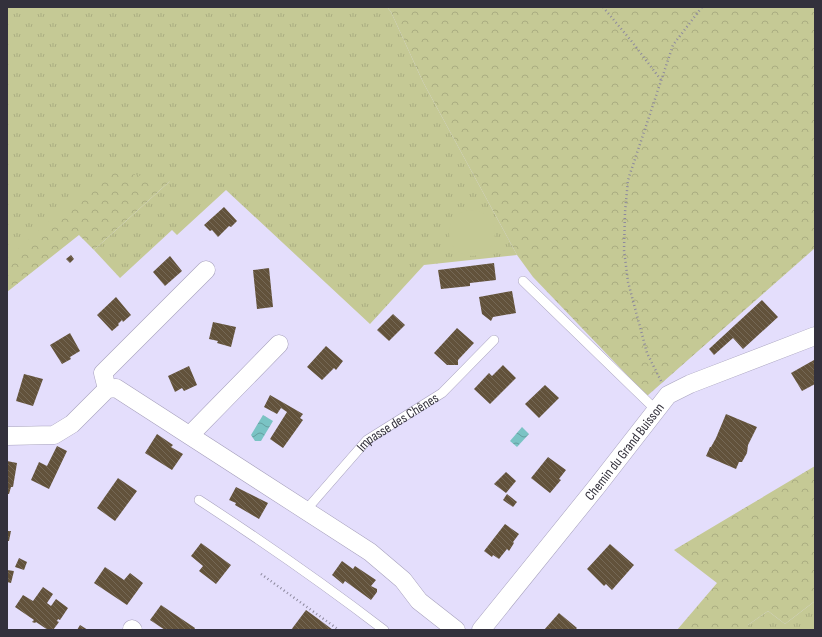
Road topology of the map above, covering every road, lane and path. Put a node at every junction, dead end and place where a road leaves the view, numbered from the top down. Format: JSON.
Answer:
{"nodes":[{"id":1,"x":603,"y":7,"type":"edge"},
{"id":2,"x":702,"y":7,"type":"edge"},
{"id":3,"x":661,"y":80,"type":"junction"},
{"id":4,"x":206,"y":270,"type":"dead end"},
{"id":5,"x":523,"y":281,"type":"dead end"},
{"id":6,"x":815,"y":336,"type":"edge"},
{"id":7,"x":494,"y":340,"type":"dead end"},
{"id":8,"x":279,"y":344,"type":"dead end"},
{"id":9,"x":107,"y":389,"type":"junction"},
{"id":10,"x":668,"y":394,"type":"junction"},
{"id":11,"x":656,"y":410,"type":"junction"},
{"id":12,"x":190,"y":435,"type":"junction"},
{"id":13,"x":7,"y":436,"type":"edge"},
{"id":14,"x":199,"y":500,"type":"dead end"},
{"id":15,"x":306,"y":510,"type":"junction"},
{"id":16,"x":261,"y":574,"type":"dead end"},
{"id":17,"x":339,"y":630,"type":"edge"},
{"id":18,"x":384,"y":630,"type":"edge"},
{"id":19,"x":456,"y":630,"type":"edge"},
{"id":20,"x":481,"y":630,"type":"edge"}],
"edges":[{"from":1,"to":3,"type":"path"},
{"from":2,"to":3,"type":"path"},
{"from":3,"to":10,"type":"path"},
{"from":4,"to":9,"type":"street"},
{"from":5,"to":11,"type":"lane"},
{"from":6,"to":10,"type":"street","name":"Chemin du Grand Buisson"},
{"from":7,"to":15,"type":"lane","name":"Impasse des Chênes"},
{"from":8,"to":12,"type":"street"},
{"from":9,"to":12,"type":"street"},
{"from":9,"to":13,"type":"street"},
{"from":10,"to":11,"type":"street","name":"Chemin du Grand Buisson"},
{"from":11,"to":20,"type":"street","name":"Chemin du Grand Buisson"},
{"from":12,"to":15,"type":"street"},
{"from":14,"to":18,"type":"lane"},
{"from":15,"to":19,"type":"street"},
{"from":16,"to":17,"type":"path"}]}
